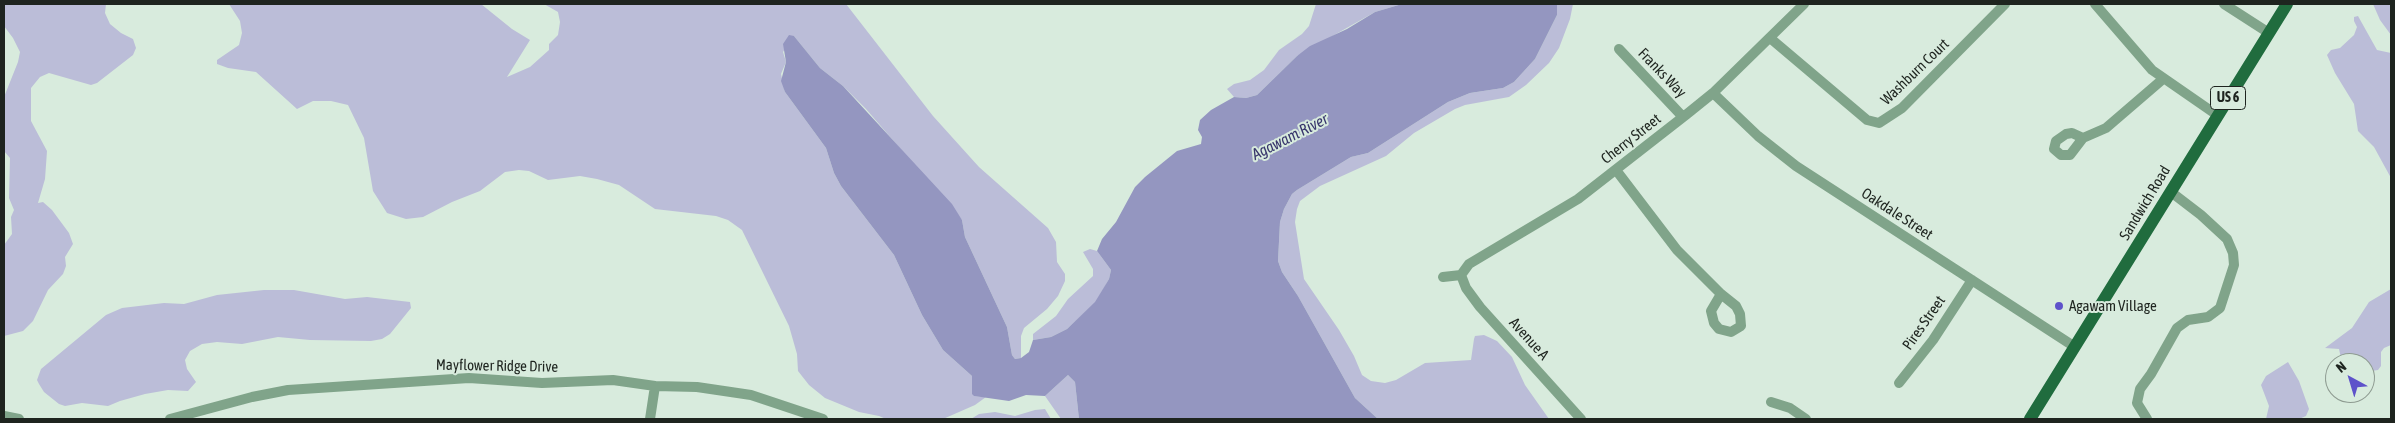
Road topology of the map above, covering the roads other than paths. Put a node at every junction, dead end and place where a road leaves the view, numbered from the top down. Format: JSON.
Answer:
{"nodes":[{"id":1,"x":1804,"y":4,"type":"edge"},
{"id":2,"x":2005,"y":4,"type":"edge"},
{"id":3,"x":2095,"y":4,"type":"edge"},
{"id":4,"x":2224,"y":4,"type":"edge"},
{"id":5,"x":2287,"y":4,"type":"edge"},
{"id":6,"x":2268,"y":33,"type":"junction"},
{"id":7,"x":1770,"y":38,"type":"junction"},
{"id":8,"x":1619,"y":49,"type":"dead end"},
{"id":9,"x":2163,"y":79,"type":"junction"},
{"id":10,"x":1713,"y":93,"type":"junction"},
{"id":11,"x":2218,"y":115,"type":"junction"},
{"id":12,"x":1684,"y":117,"type":"junction"},
{"id":13,"x":2083,"y":138,"type":"dead end"},
{"id":14,"x":1616,"y":170,"type":"junction"},
{"id":15,"x":2171,"y":192,"type":"junction"},
{"id":16,"x":1461,"y":275,"type":"junction"},
{"id":17,"x":1443,"y":277,"type":"dead end"},
{"id":18,"x":1972,"y":280,"type":"junction"},
{"id":19,"x":1721,"y":294,"type":"dead end"},
{"id":20,"x":2075,"y":347,"type":"junction"},
{"id":21,"x":1900,"y":383,"type":"dead end"},
{"id":22,"x":656,"y":386,"type":"junction"},
{"id":23,"x":1771,"y":402,"type":"dead end"},
{"id":24,"x":4,"y":416,"type":"edge"},
{"id":25,"x":19,"y":419,"type":"edge"},
{"id":26,"x":170,"y":419,"type":"edge"},
{"id":27,"x":650,"y":419,"type":"edge"},
{"id":28,"x":823,"y":419,"type":"edge"},
{"id":29,"x":1581,"y":419,"type":"edge"},
{"id":30,"x":1806,"y":419,"type":"edge"},
{"id":31,"x":2030,"y":419,"type":"edge"},
{"id":32,"x":2147,"y":419,"type":"edge"}],
"edges":[{"from":1,"to":7,"type":"street","name":"Cherry Street"},
{"from":2,"to":7,"type":"street","name":"Washburn Court"},
{"from":3,"to":9,"type":"street"},
{"from":4,"to":6,"type":"street"},
{"from":5,"to":6,"type":"main road","name":"Sandwich Road","number":"US 6"},
{"from":6,"to":11,"type":"main road","name":"Sandwich Road","number":"US 6"},
{"from":7,"to":10,"type":"street","name":"Cherry Street"},
{"from":8,"to":12,"type":"street","name":"Franks Way"},
{"from":9,"to":11,"type":"street"},
{"from":9,"to":13,"type":"street"},
{"from":10,"to":12,"type":"street","name":"Cherry Street"},
{"from":10,"to":18,"type":"street","name":"Oakdale Street"},
{"from":11,"to":15,"type":"main road","name":"Sandwich Road","number":"US 6"},
{"from":12,"to":14,"type":"street","name":"Cherry Street"},
{"from":14,"to":16,"type":"street","name":"Cherry Street"},
{"from":14,"to":19,"type":"street"},
{"from":15,"to":20,"type":"main road","name":"Sandwich Road","number":"US 6"},
{"from":15,"to":32,"type":"street"},
{"from":16,"to":17,"type":"street"},
{"from":16,"to":29,"type":"street","name":"Avenue A"},
{"from":18,"to":20,"type":"street","name":"Oakdale Street"},
{"from":18,"to":21,"type":"street","name":"Pires Street"},
{"from":20,"to":31,"type":"main road","name":"Sandwich Road","number":"US 6"},
{"from":22,"to":26,"type":"street","name":"Mayflower Ridge Drive"},
{"from":22,"to":27,"type":"street"},
{"from":22,"to":28,"type":"street","name":"Mayflower Ridge Drive"},
{"from":23,"to":30,"type":"street"},
{"from":24,"to":25,"type":"street"}]}
